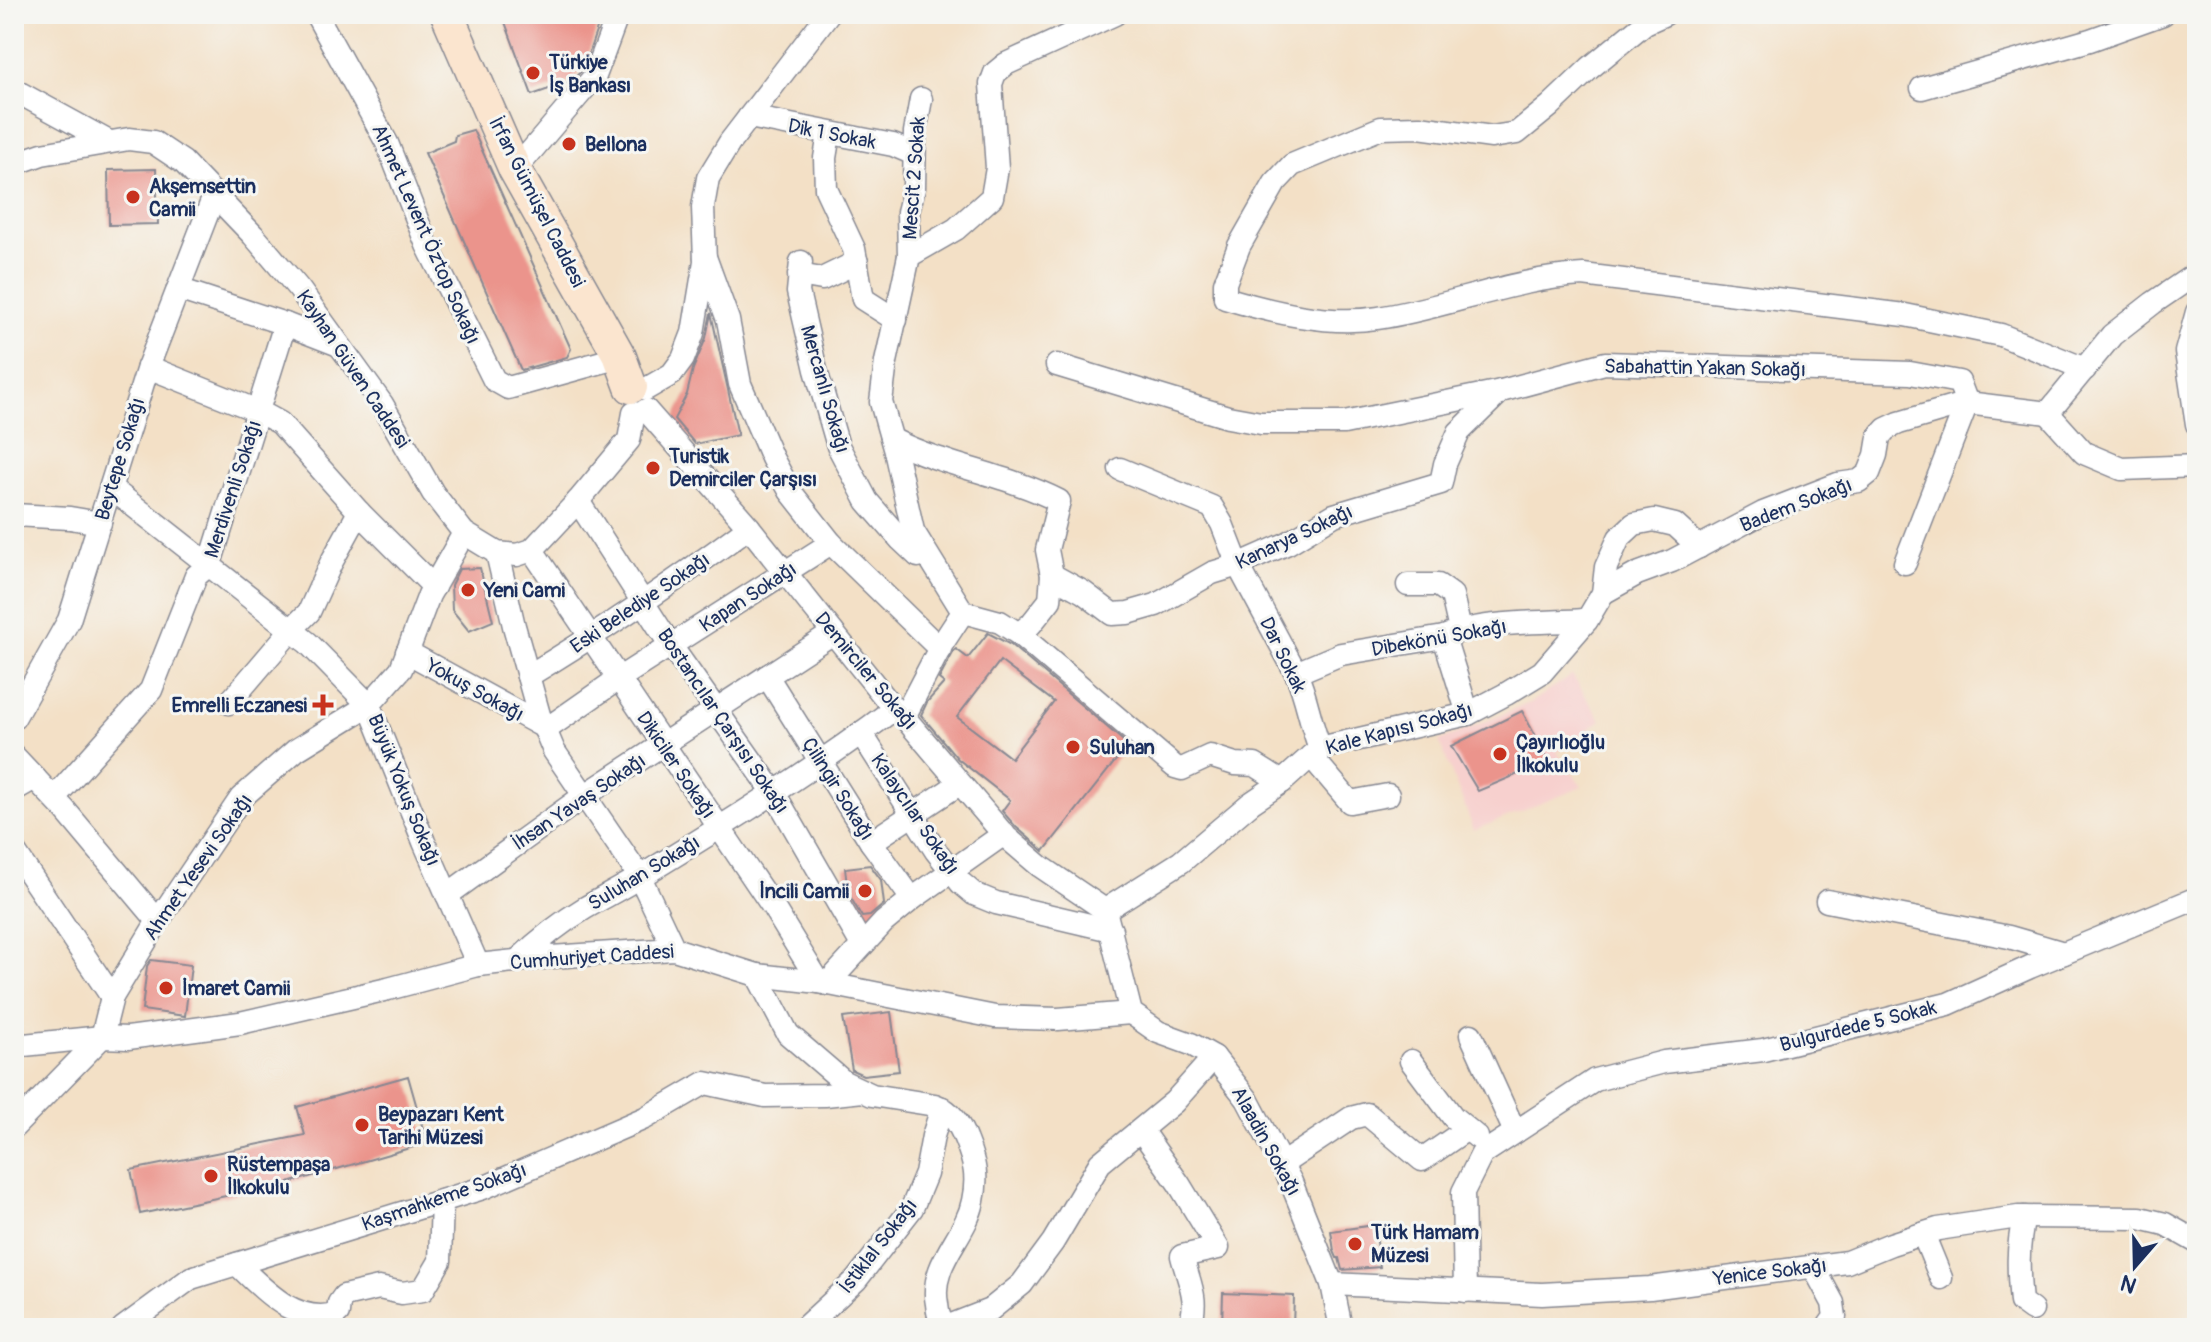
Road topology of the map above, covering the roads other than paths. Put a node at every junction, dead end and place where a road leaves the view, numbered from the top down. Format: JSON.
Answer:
{"nodes":[{"id":1,"x":316,"y":14,"type":"edge"},
{"id":2,"x":447,"y":14,"type":"edge"},
{"id":3,"x":618,"y":14,"type":"edge"},
{"id":4,"x":828,"y":14,"type":"edge"},
{"id":5,"x":1115,"y":14,"type":"edge"},
{"id":6,"x":1665,"y":14,"type":"edge"},
{"id":7,"x":2163,"y":14,"type":"edge"},
{"id":8,"x":1922,"y":88,"type":"dead end"},
{"id":9,"x":14,"y":90,"type":"edge"},
{"id":10,"x":921,"y":99,"type":"dead end"},
{"id":11,"x":749,"y":117,"type":"junction"},
{"id":12,"x":829,"y":134,"type":"junction"},
{"id":13,"x":109,"y":142,"type":"junction"},
{"id":14,"x":914,"y":154,"type":"junction"},
{"id":15,"x":14,"y":164,"type":"edge"},
{"id":16,"x":515,"y":170,"type":"junction"},
{"id":17,"x":214,"y":196,"type":"junction"},
{"id":18,"x":909,"y":256,"type":"junction"},
{"id":19,"x":705,"y":257,"type":"junction"},
{"id":20,"x":857,"y":262,"type":"junction"},
{"id":21,"x":2197,"y":273,"type":"edge"},
{"id":22,"x":178,"y":289,"type":"junction"},
{"id":23,"x":2197,"y":312,"type":"edge"},
{"id":24,"x":896,"y":320,"type":"junction"},
{"id":25,"x":285,"y":324,"type":"junction"},
{"id":26,"x":339,"y":345,"type":"junction"},
{"id":27,"x":620,"y":357,"type":"junction"},
{"id":28,"x":1057,"y":365,"type":"dead end"},
{"id":29,"x":148,"y":367,"type":"junction"},
{"id":30,"x":2085,"y":369,"type":"junction"},
{"id":31,"x":1501,"y":391,"type":"junction"},
{"id":32,"x":639,"y":400,"type":"junction"},
{"id":33,"x":1967,"y":403,"type":"junction"},
{"id":34,"x":258,"y":411,"type":"junction"},
{"id":35,"x":2048,"y":413,"type":"junction"},
{"id":36,"x":2197,"y":424,"type":"edge"},
{"id":37,"x":893,"y":440,"type":"junction"},
{"id":38,"x":2197,"y":466,"type":"edge"},
{"id":39,"x":1120,"y":469,"type":"dead end"},
{"id":40,"x":111,"y":488,"type":"junction"},
{"id":41,"x":578,"y":501,"type":"junction"},
{"id":42,"x":359,"y":512,"type":"junction"},
{"id":43,"x":14,"y":515,"type":"edge"},
{"id":44,"x":100,"y":523,"type":"junction"},
{"id":45,"x":749,"y":527,"type":"junction"},
{"id":46,"x":464,"y":533,"type":"junction"},
{"id":47,"x":831,"y":543,"type":"junction"},
{"id":48,"x":1699,"y":547,"type":"junction"},
{"id":49,"x":532,"y":550,"type":"junction"},
{"id":50,"x":497,"y":553,"type":"junction"},
{"id":51,"x":1905,"y":563,"type":"dead end"},
{"id":52,"x":210,"y":564,"type":"junction"},
{"id":53,"x":1238,"y":565,"type":"junction"},
{"id":54,"x":786,"y":573,"type":"junction"},
{"id":55,"x":1052,"y":575,"type":"junction"},
{"id":56,"x":941,"y":577,"type":"junction"},
{"id":57,"x":1408,"y":585,"type":"dead end"},
{"id":58,"x":434,"y":587,"type":"junction"},
{"id":59,"x":1603,"y":593,"type":"junction"},
{"id":60,"x":643,"y":604,"type":"junction"},
{"id":61,"x":963,"y":612,"type":"junction"},
{"id":62,"x":1587,"y":620,"type":"junction"},
{"id":63,"x":292,"y":629,"type":"junction"},
{"id":64,"x":833,"y":633,"type":"junction"},
{"id":65,"x":1019,"y":634,"type":"junction"},
{"id":66,"x":1452,"y":634,"type":"junction"},
{"id":67,"x":593,"y":637,"type":"junction"},
{"id":68,"x":671,"y":646,"type":"junction"},
{"id":69,"x":940,"y":649,"type":"junction"},
{"id":70,"x":407,"y":652,"type":"junction"},
{"id":71,"x":1296,"y":673,"type":"junction"},
{"id":72,"x":528,"y":676,"type":"junction"},
{"id":73,"x":767,"y":676,"type":"junction"},
{"id":74,"x":618,"y":679,"type":"junction"},
{"id":75,"x":229,"y":703,"type":"dead end"},
{"id":76,"x":369,"y":705,"type":"junction"},
{"id":77,"x":716,"y":710,"type":"junction"},
{"id":78,"x":899,"y":713,"type":"junction"},
{"id":79,"x":1468,"y":714,"type":"junction"},
{"id":80,"x":14,"y":718,"type":"edge"},
{"id":81,"x":544,"y":729,"type":"junction"},
{"id":82,"x":861,"y":733,"type":"junction"},
{"id":83,"x":662,"y":745,"type":"junction"},
{"id":84,"x":1316,"y":752,"type":"junction"},
{"id":85,"x":14,"y":756,"type":"edge"},
{"id":86,"x":821,"y":760,"type":"junction"},
{"id":87,"x":35,"y":778,"type":"junction"},
{"id":88,"x":1282,"y":782,"type":"junction"},
{"id":89,"x":959,"y":784,"type":"junction"},
{"id":90,"x":14,"y":790,"type":"edge"},
{"id":91,"x":773,"y":791,"type":"junction"},
{"id":92,"x":1388,"y":795,"type":"dead end"},
{"id":93,"x":584,"y":796,"type":"junction"},
{"id":94,"x":54,"y":798,"type":"junction"},
{"id":95,"x":912,"y":814,"type":"junction"},
{"id":96,"x":719,"y":827,"type":"junction"},
{"id":97,"x":1004,"y":834,"type":"junction"},
{"id":98,"x":871,"y":842,"type":"junction"},
{"id":99,"x":14,"y":851,"type":"edge"},
{"id":100,"x":952,"y":871,"type":"junction"},
{"id":101,"x":640,"y":877,"type":"junction"},
{"id":102,"x":447,"y":895,"type":"junction"},
{"id":103,"x":2197,"y":898,"type":"edge"},
{"id":104,"x":912,"y":899,"type":"junction"},
{"id":105,"x":1827,"y":901,"type":"dead end"},
{"id":106,"x":1108,"y":920,"type":"junction"},
{"id":107,"x":158,"y":921,"type":"junction"},
{"id":108,"x":862,"y":945,"type":"junction"},
{"id":109,"x":674,"y":949,"type":"junction"},
{"id":110,"x":2064,"y":953,"type":"junction"},
{"id":111,"x":517,"y":961,"type":"junction"},
{"id":112,"x":478,"y":965,"type":"junction"},
{"id":113,"x":757,"y":975,"type":"junction"},
{"id":114,"x":823,"y":983,"type":"junction"},
{"id":115,"x":112,"y":997,"type":"junction"},
{"id":116,"x":1131,"y":1013,"type":"junction"},
{"id":117,"x":1471,"y":1035,"type":"dead end"},
{"id":118,"x":102,"y":1037,"type":"junction"},
{"id":119,"x":14,"y":1046,"type":"edge"},
{"id":120,"x":1214,"y":1057,"type":"junction"},
{"id":121,"x":1411,"y":1061,"type":"dead end"},
{"id":122,"x":863,"y":1091,"type":"junction"},
{"id":123,"x":942,"y":1108,"type":"junction"},
{"id":124,"x":14,"y":1127,"type":"edge"},
{"id":125,"x":1467,"y":1129,"type":"junction"},
{"id":126,"x":1141,"y":1130,"type":"junction"},
{"id":127,"x":1515,"y":1132,"type":"junction"},
{"id":128,"x":1491,"y":1148,"type":"junction"},
{"id":129,"x":1282,"y":1164,"type":"junction"},
{"id":130,"x":442,"y":1201,"type":"junction"},
{"id":131,"x":2024,"y":1217,"type":"junction"},
{"id":132,"x":1923,"y":1234,"type":"junction"},
{"id":133,"x":2197,"y":1242,"type":"edge"},
{"id":134,"x":237,"y":1264,"type":"junction"},
{"id":135,"x":1813,"y":1266,"type":"junction"},
{"id":136,"x":1941,"y":1278,"type":"dead end"},
{"id":137,"x":1332,"y":1284,"type":"junction"},
{"id":138,"x":1465,"y":1291,"type":"junction"},
{"id":139,"x":2032,"y":1310,"type":"dead end"},
{"id":140,"x":945,"y":1327,"type":"edge"},
{"id":141,"x":123,"y":1328,"type":"edge"},
{"id":142,"x":804,"y":1328,"type":"edge"},
{"id":143,"x":1189,"y":1328,"type":"edge"},
{"id":144,"x":1341,"y":1328,"type":"edge"},
{"id":145,"x":1827,"y":1328,"type":"edge"}],
"edges":[{"from":1,"to":27,"type":"street","name":"Ahmet Levent Öztop Sokağı"},
{"from":2,"to":16,"type":"street","name":"İrfan Gümüşel Caddesi"},
{"from":3,"to":16,"type":"street"},
{"from":4,"to":11,"type":"street"},
{"from":5,"to":18,"type":"street"},
{"from":6,"to":30,"type":"street"},
{"from":7,"to":8,"type":"street"},
{"from":9,"to":13,"type":"street"},
{"from":10,"to":14,"type":"street","name":"Mescit 2 Sokak"},
{"from":11,"to":12,"type":"street","name":"Dik 1 Sokak"},
{"from":11,"to":19,"type":"street"},
{"from":12,"to":14,"type":"street","name":"Dik 1 Sokak"},
{"from":12,"to":20,"type":"street"},
{"from":13,"to":15,"type":"street","name":"Kayhan Güven Caddesi"},
{"from":13,"to":17,"type":"street","name":"Kayhan Güven Caddesi"},
{"from":14,"to":18,"type":"street","name":"Mescit 2 Sokak"},
{"from":16,"to":27,"type":"street","name":"İrfan Gümüşel Caddesi"},
{"from":17,"to":22,"type":"street","name":"Beytepe Sokağı"},
{"from":17,"to":26,"type":"street","name":"Kayhan Güven Caddesi"},
{"from":18,"to":24,"type":"street","name":"Mescit 2 Sokak"},
{"from":19,"to":32,"type":"street"},
{"from":19,"to":47,"type":"street"},
{"from":20,"to":24,"type":"street"},
{"from":20,"to":56,"type":"street","name":"Mercanlı Sokağı"},
{"from":21,"to":30,"type":"street"},
{"from":22,"to":25,"type":"street"},
{"from":22,"to":29,"type":"street","name":"Beytepe Sokağı"},
{"from":23,"to":36,"type":"street"},
{"from":24,"to":37,"type":"street","name":"Mescit 2 Sokak"},
{"from":25,"to":26,"type":"street"},
{"from":25,"to":34,"type":"street","name":"Merdivenli Sokağı"},
{"from":26,"to":46,"type":"street","name":"Kayhan Güven Caddesi"},
{"from":27,"to":32,"type":"street","name":"İrfan Gümüşel Caddesi"},
{"from":28,"to":31,"type":"street","name":"Sabahattin Yakan Sokağı"},
{"from":29,"to":34,"type":"street"},
{"from":29,"to":40,"type":"street","name":"Beytepe Sokağı"},
{"from":30,"to":35,"type":"street"},
{"from":31,"to":33,"type":"street","name":"Sabahattin Yakan Sokağı"},
{"from":31,"to":53,"type":"street","name":"Kanarya Sokağı"},
{"from":32,"to":41,"type":"street"},
{"from":32,"to":45,"type":"street","name":"Demirciler Sokağı"},
{"from":33,"to":35,"type":"street"},
{"from":33,"to":48,"type":"street","name":"Badem Sokağı"},
{"from":33,"to":51,"type":"street"},
{"from":34,"to":42,"type":"street"},
{"from":34,"to":52,"type":"street","name":"Merdivenli Sokağı"},
{"from":35,"to":38,"type":"street"},
{"from":37,"to":55,"type":"street"},
{"from":37,"to":56,"type":"street","name":"Mescit 2 Sokak"},
{"from":39,"to":53,"type":"street","name":"Dar Sokak"},
{"from":40,"to":44,"type":"street","name":"Beytepe Sokağı"},
{"from":40,"to":52,"type":"street","name":"Büyük Yokuş Sokağı"},
{"from":41,"to":49,"type":"street"},
{"from":41,"to":60,"type":"street","name":"Bostancılar Çarşısı Sokağı"},
{"from":42,"to":58,"type":"street"},
{"from":42,"to":63,"type":"street"},
{"from":43,"to":44,"type":"street"},
{"from":44,"to":80,"type":"street","name":"Beytepe Sokağı"},
{"from":45,"to":54,"type":"street","name":"Demirciler Sokağı"},
{"from":45,"to":60,"type":"street","name":"Eski Belediye Sokağı"},
{"from":46,"to":50,"type":"street","name":"Kayhan Güven Caddesi"},
{"from":46,"to":58,"type":"street","name":"Ahmet Yesevi Sokağı"},
{"from":47,"to":54,"type":"street","name":"Kapan Sokağı"},
{"from":47,"to":69,"type":"street"},
{"from":48,"to":59,"type":"street","name":"Badem Sokağı"},
{"from":48,"to":59,"type":"street"},
{"from":49,"to":50,"type":"street"},
{"from":49,"to":67,"type":"street","name":"Dikiciler Sokağı"},
{"from":50,"to":72,"type":"street"},
{"from":52,"to":63,"type":"street","name":"Büyük Yokuş Sokağı"},
{"from":52,"to":94,"type":"street","name":"Merdivenli Sokağı"},
{"from":53,"to":55,"type":"street","name":"Kanarya Sokağı"},
{"from":53,"to":71,"type":"street","name":"Dar Sokak"},
{"from":54,"to":64,"type":"street","name":"Demirciler Sokağı"},
{"from":54,"to":68,"type":"street","name":"Kapan Sokağı"},
{"from":55,"to":65,"type":"street"},
{"from":56,"to":61,"type":"street"},
{"from":57,"to":66,"type":"street"},
{"from":58,"to":70,"type":"street","name":"Ahmet Yesevi Sokağı"},
{"from":59,"to":62,"type":"street","name":"Kale Kapısı Sokağı"},
{"from":60,"to":67,"type":"street","name":"Eski Belediye Sokağı"},
{"from":60,"to":68,"type":"street","name":"Bostancılar Çarşısı Sokağı"},
{"from":61,"to":65,"type":"street"},
{"from":61,"to":69,"type":"street"},
{"from":62,"to":66,"type":"street","name":"Dibekönü Sokağı"},
{"from":62,"to":79,"type":"street","name":"Kale Kapısı Sokağı"},
{"from":63,"to":75,"type":"street"},
{"from":63,"to":76,"type":"street","name":"Büyük Yokuş Sokağı"},
{"from":64,"to":73,"type":"street","name":"İhsan Yavaş Sokağı"},
{"from":64,"to":78,"type":"street","name":"Demirciler Sokağı"},
{"from":65,"to":88,"type":"street"},
{"from":66,"to":71,"type":"street","name":"Dibekönü Sokağı"},
{"from":66,"to":79,"type":"street"},
{"from":67,"to":72,"type":"street","name":"Eski Belediye Sokağı"},
{"from":67,"to":74,"type":"street","name":"Dikiciler Sokağı"},
{"from":68,"to":74,"type":"street","name":"Kapan Sokağı"},
{"from":68,"to":77,"type":"street","name":"Bostancılar Çarşısı Sokağı"},
{"from":69,"to":78,"type":"street"},
{"from":70,"to":76,"type":"street","name":"Ahmet Yesevi Sokağı"},
{"from":70,"to":81,"type":"street","name":"Yokuş Sokağı"},
{"from":71,"to":84,"type":"street","name":"Dar Sokak"},
{"from":72,"to":81,"type":"street"},
{"from":73,"to":77,"type":"street","name":"İhsan Yavaş Sokağı"},
{"from":73,"to":86,"type":"street","name":"Çilingir Sokağı"},
{"from":74,"to":81,"type":"street","name":"Kapan Sokağı"},
{"from":74,"to":83,"type":"street","name":"Dikiciler Sokağı"},
{"from":76,"to":102,"type":"street","name":"Büyük Yokuş Sokağı"},
{"from":76,"to":107,"type":"street","name":"Ahmet Yesevi Sokağı"},
{"from":77,"to":83,"type":"street","name":"İhsan Yavaş Sokağı"},
{"from":77,"to":91,"type":"street","name":"Bostancılar Çarşısı Sokağı"},
{"from":78,"to":82,"type":"street","name":"Suluhan Sokağı"},
{"from":78,"to":89,"type":"street","name":"Demirciler Sokağı"},
{"from":79,"to":84,"type":"street","name":"Kale Kapısı Sokağı"},
{"from":81,"to":93,"type":"street"},
{"from":82,"to":86,"type":"street","name":"Suluhan Sokağı"},
{"from":82,"to":95,"type":"street","name":"Kalaycılar Sokağı"},
{"from":83,"to":93,"type":"street","name":"İhsan Yavaş Sokağı"},
{"from":83,"to":96,"type":"street","name":"Dikiciler Sokağı"},
{"from":84,"to":88,"type":"street","name":"Kale Kapısı Sokağı"},
{"from":84,"to":92,"type":"street"},
{"from":85,"to":87,"type":"street"},
{"from":86,"to":91,"type":"street","name":"Suluhan Sokağı"},
{"from":86,"to":98,"type":"street","name":"Çilingir Sokağı"},
{"from":87,"to":90,"type":"street"},
{"from":87,"to":94,"type":"street"},
{"from":88,"to":106,"type":"street","name":"Kale Kapısı Sokağı"},
{"from":89,"to":95,"type":"street"},
{"from":89,"to":97,"type":"street","name":"Demirciler Sokağı"},
{"from":91,"to":96,"type":"street","name":"Suluhan Sokağı"},
{"from":91,"to":108,"type":"street","name":"Bostancılar Çarşısı Sokağı"},
{"from":93,"to":101,"type":"street"},
{"from":93,"to":102,"type":"street","name":"İhsan Yavaş Sokağı"},
{"from":94,"to":107,"type":"street"},
{"from":95,"to":98,"type":"street"},
{"from":95,"to":100,"type":"street","name":"Kalaycılar Sokağı"},
{"from":96,"to":101,"type":"street","name":"Suluhan Sokağı"},
{"from":96,"to":114,"type":"street","name":"Dikiciler Sokağı"},
{"from":97,"to":100,"type":"street"},
{"from":97,"to":106,"type":"street","name":"Demirciler Sokağı"},
{"from":98,"to":104,"type":"street","name":"Çilingir Sokağı"},
{"from":99,"to":115,"type":"street"},
{"from":100,"to":104,"type":"street"},
{"from":100,"to":106,"type":"street","name":"Kalaycılar Sokağı"},
{"from":101,"to":109,"type":"street"},
{"from":101,"to":111,"type":"street","name":"Suluhan Sokağı"},
{"from":102,"to":112,"type":"street","name":"Büyük Yokuş Sokağı"},
{"from":103,"to":110,"type":"street","name":"Bulgurdede 5 Sokak"},
{"from":104,"to":108,"type":"street"},
{"from":105,"to":110,"type":"street"},
{"from":106,"to":116,"type":"street"},
{"from":107,"to":115,"type":"street","name":"Ahmet Yesevi Sokağı"},
{"from":108,"to":114,"type":"street"},
{"from":109,"to":111,"type":"street","name":"Cumhuriyet Caddesi"},
{"from":109,"to":113,"type":"street","name":"Cumhuriyet Caddesi"},
{"from":110,"to":127,"type":"street","name":"Bulgurdede 5 Sokak"},
{"from":111,"to":112,"type":"street","name":"Cumhuriyet Caddesi"},
{"from":112,"to":118,"type":"street","name":"Cumhuriyet Caddesi"},
{"from":113,"to":114,"type":"street","name":"Cumhuriyet Caddesi"},
{"from":113,"to":122,"type":"street"},
{"from":114,"to":116,"type":"street","name":"Cumhuriyet Caddesi"},
{"from":115,"to":118,"type":"street","name":"Ahmet Yesevi Sokağı"},
{"from":116,"to":120,"type":"street","name":"Alaadin Sokağı"},
{"from":117,"to":127,"type":"street"},
{"from":118,"to":119,"type":"street","name":"Cumhuriyet Caddesi"},
{"from":118,"to":124,"type":"street"},
{"from":120,"to":126,"type":"street"},
{"from":120,"to":129,"type":"street","name":"Alaadin Sokağı"},
{"from":121,"to":125,"type":"street"},
{"from":122,"to":123,"type":"street"},
{"from":122,"to":130,"type":"street","name":"Kaşmahkeme Sokağı"},
{"from":123,"to":140,"type":"street"},
{"from":123,"to":142,"type":"street","name":"İstiklal Sokağı"},
{"from":125,"to":128,"type":"street"},
{"from":125,"to":129,"type":"street"},
{"from":126,"to":140,"type":"street"},
{"from":126,"to":143,"type":"street"},
{"from":127,"to":128,"type":"street","name":"Bulgurdede 5 Sokak"},
{"from":128,"to":138,"type":"street"},
{"from":129,"to":137,"type":"street","name":"Alaadin Sokağı"},
{"from":130,"to":134,"type":"street","name":"Kaşmahkeme Sokağı"},
{"from":130,"to":134,"type":"street"},
{"from":131,"to":132,"type":"street","name":"Yenice Sokağı"},
{"from":131,"to":133,"type":"street","name":"Yenice Sokağı"},
{"from":131,"to":139,"type":"street"},
{"from":132,"to":135,"type":"street","name":"Yenice Sokağı"},
{"from":132,"to":136,"type":"street"},
{"from":134,"to":141,"type":"street","name":"Kaşmahkeme Sokağı"},
{"from":135,"to":138,"type":"street","name":"Yenice Sokağı"},
{"from":135,"to":145,"type":"street"},
{"from":137,"to":138,"type":"street","name":"Yenice Sokağı"},
{"from":137,"to":144,"type":"street","name":"Alaadin Sokağı"}]}
